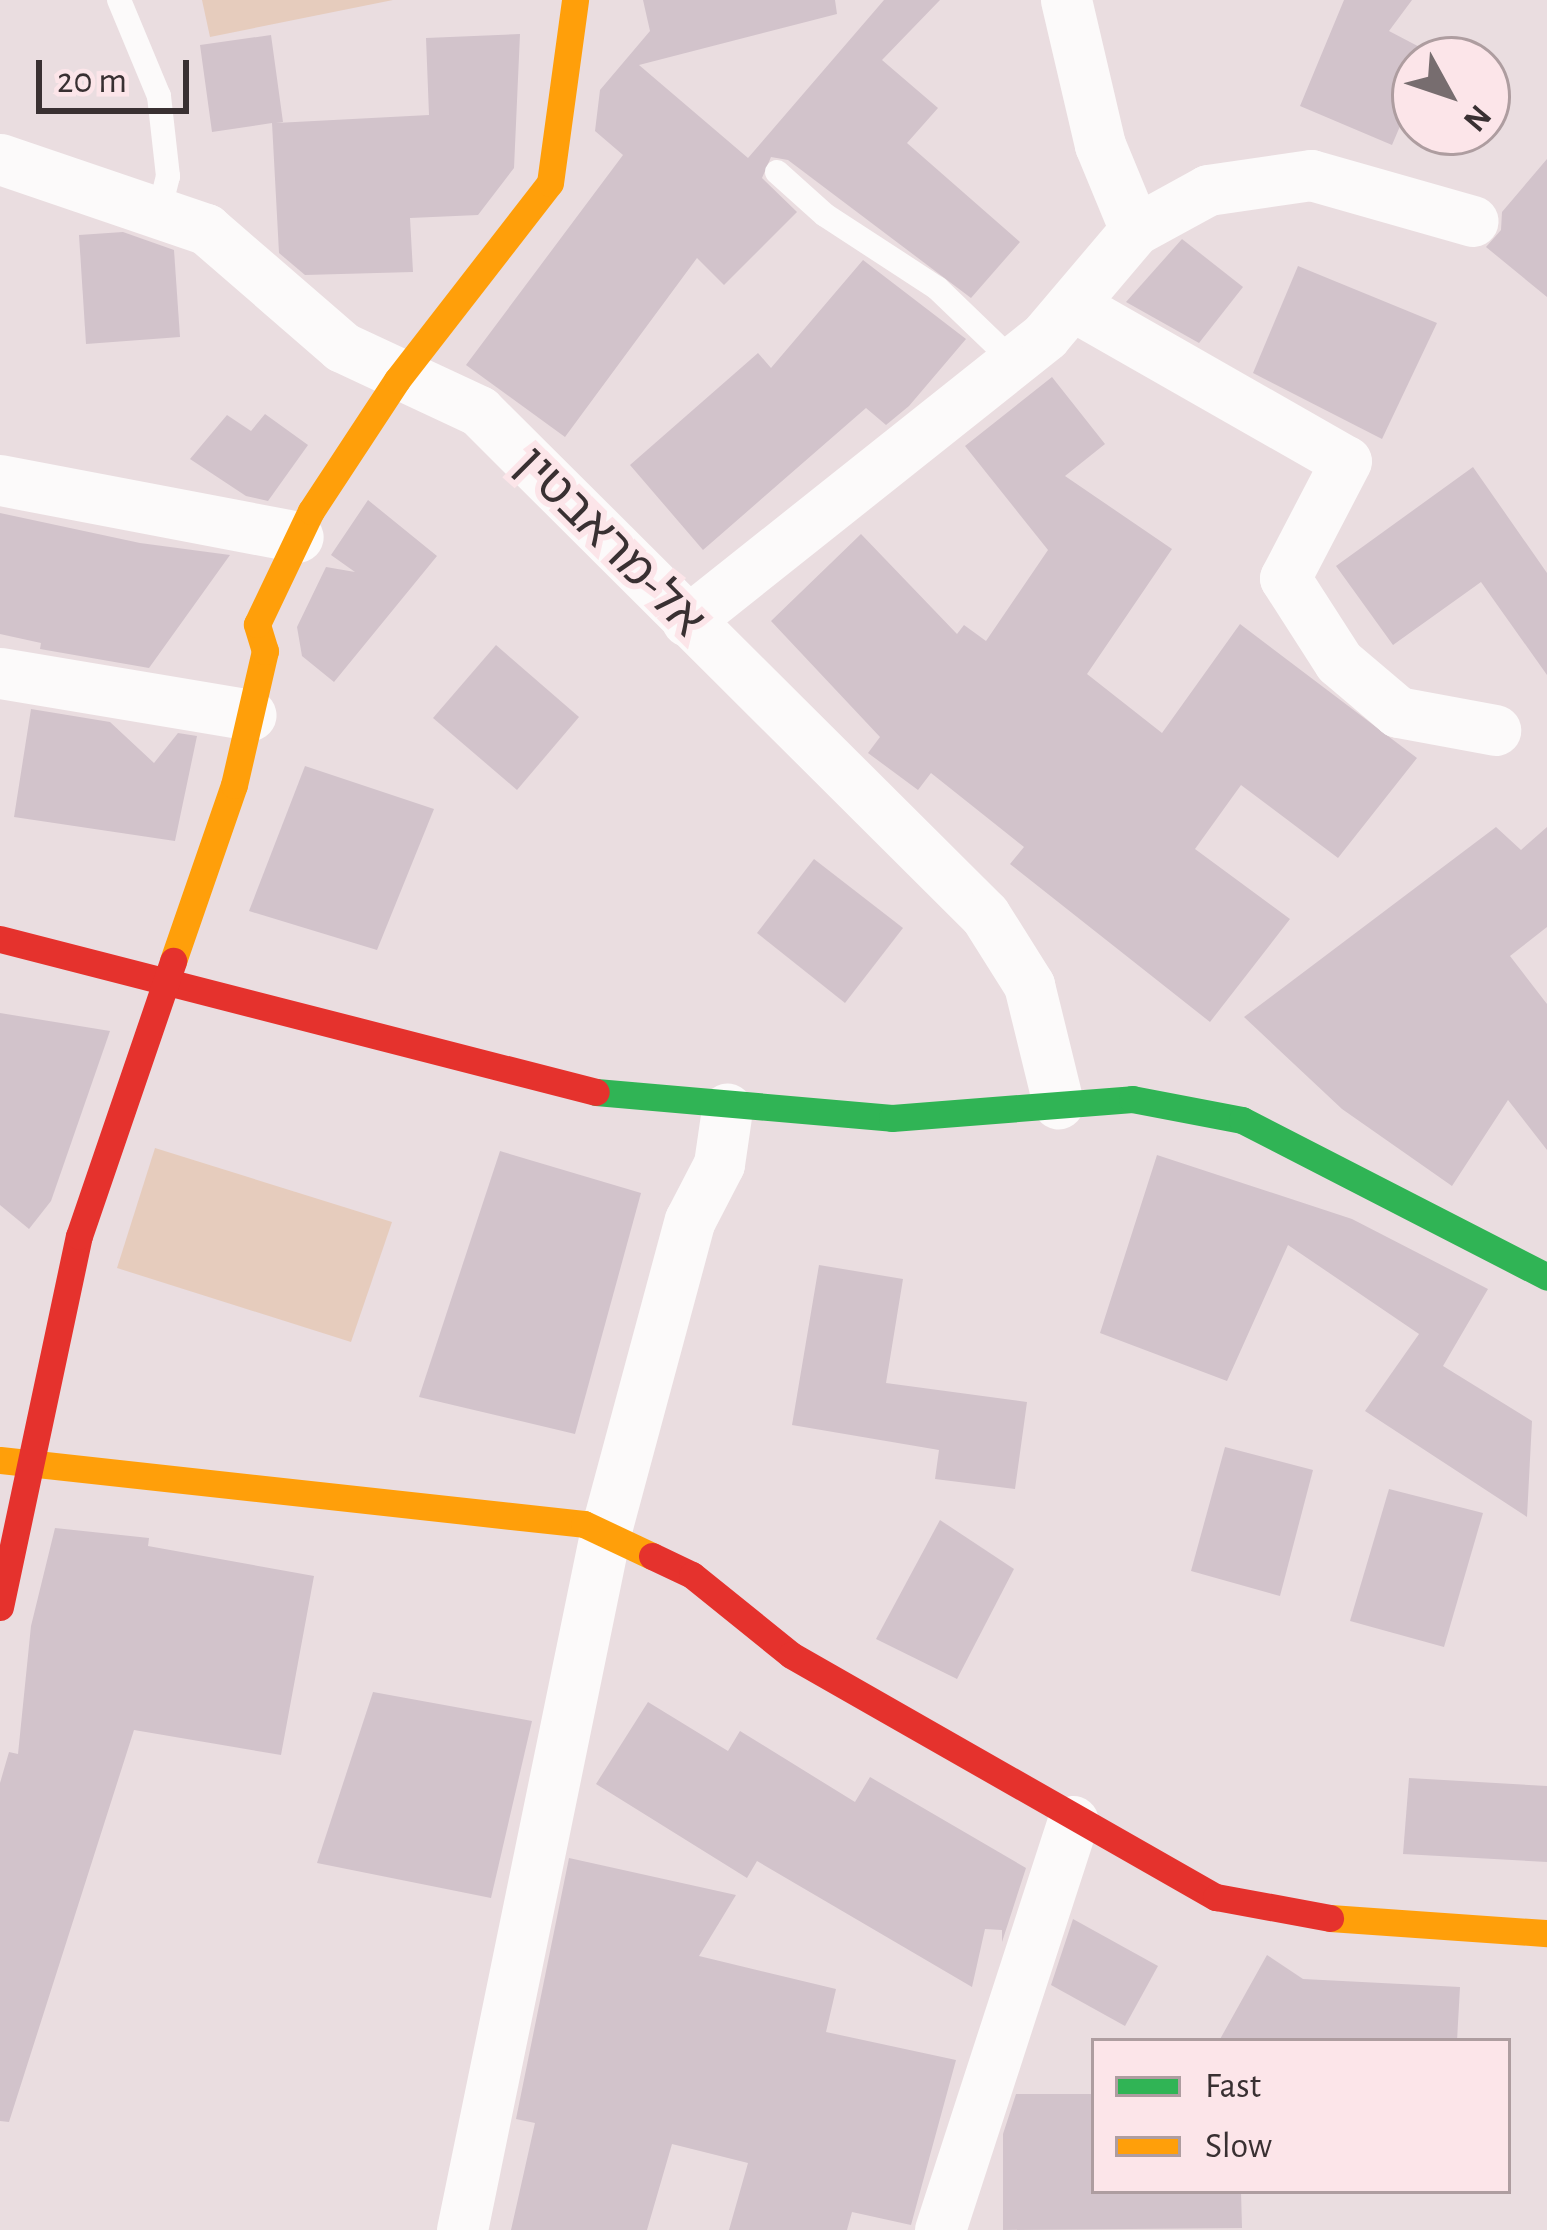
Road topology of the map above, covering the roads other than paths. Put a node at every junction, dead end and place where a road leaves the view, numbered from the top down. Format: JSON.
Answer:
{"nodes":[{"id":1,"x":119,"y":0,"type":"edge"},
{"id":2,"x":575,"y":0,"type":"edge"},
{"id":3,"x":1066,"y":0,"type":"edge"},
{"id":4,"x":0,"y":159,"type":"edge"},
{"id":5,"x":777,"y":172,"type":"dead end"},
{"id":6,"x":159,"y":212,"type":"junction"},
{"id":7,"x":1473,"y":221,"type":"dead end"},
{"id":8,"x":1135,"y":230,"type":"junction"},
{"id":9,"x":1072,"y":304,"type":"junction"},
{"id":10,"x":1014,"y":362,"type":"junction"},
{"id":11,"x":398,"y":380,"type":"junction"},
{"id":12,"x":0,"y":480,"type":"edge"},
{"id":13,"x":298,"y":537,"type":"junction"},
{"id":14,"x":687,"y":621,"type":"junction"},
{"id":15,"x":0,"y":673,"type":"edge"},
{"id":16,"x":251,"y":715,"type":"junction"},
{"id":17,"x":1495,"y":730,"type":"dead end"},
{"id":18,"x":0,"y":939,"type":"edge"},
{"id":19,"x":171,"y":985,"type":"junction"},
{"id":20,"x":1058,"y":1103,"type":"junction"},
{"id":21,"x":727,"y":1109,"type":"junction"},
{"id":22,"x":1547,"y":1277,"type":"edge"},
{"id":23,"x":14,"y":1463,"type":"edge"},
{"id":24,"x":604,"y":1534,"type":"junction"},
{"id":25,"x":0,"y":1607,"type":"edge"},
{"id":26,"x":1073,"y":1822,"type":"junction"},
{"id":27,"x":1547,"y":1933,"type":"edge"},
{"id":28,"x":462,"y":2230,"type":"edge"},
{"id":29,"x":940,"y":2230,"type":"edge"}],
"edges":[{"from":1,"to":6,"type":"lane"},
{"from":2,"to":11,"type":"street"},
{"from":3,"to":8,"type":"street"},
{"from":4,"to":6,"type":"street","name":"אל-מראבטין"},
{"from":5,"to":10,"type":"lane"},
{"from":6,"to":11,"type":"street","name":"אל-מראבטין"},
{"from":7,"to":8,"type":"street"},
{"from":8,"to":9,"type":"street"},
{"from":9,"to":10,"type":"street"},
{"from":9,"to":17,"type":"street"},
{"from":10,"to":14,"type":"street"},
{"from":11,"to":13,"type":"street"},
{"from":11,"to":14,"type":"street","name":"אל-מראבטין"},
{"from":12,"to":13,"type":"street"},
{"from":13,"to":16,"type":"street"},
{"from":14,"to":20,"type":"street","name":"אל-מראבטין"},
{"from":15,"to":16,"type":"street"},
{"from":16,"to":19,"type":"street"},
{"from":18,"to":19,"type":"street"},
{"from":19,"to":21,"type":"street"},
{"from":19,"to":23,"type":"street"},
{"from":20,"to":21,"type":"street"},
{"from":20,"to":22,"type":"street"},
{"from":21,"to":24,"type":"street"},
{"from":23,"to":24,"type":"street"},
{"from":23,"to":25,"type":"street"},
{"from":24,"to":26,"type":"street"},
{"from":24,"to":28,"type":"street"},
{"from":26,"to":27,"type":"street"},
{"from":26,"to":29,"type":"street"}]}
